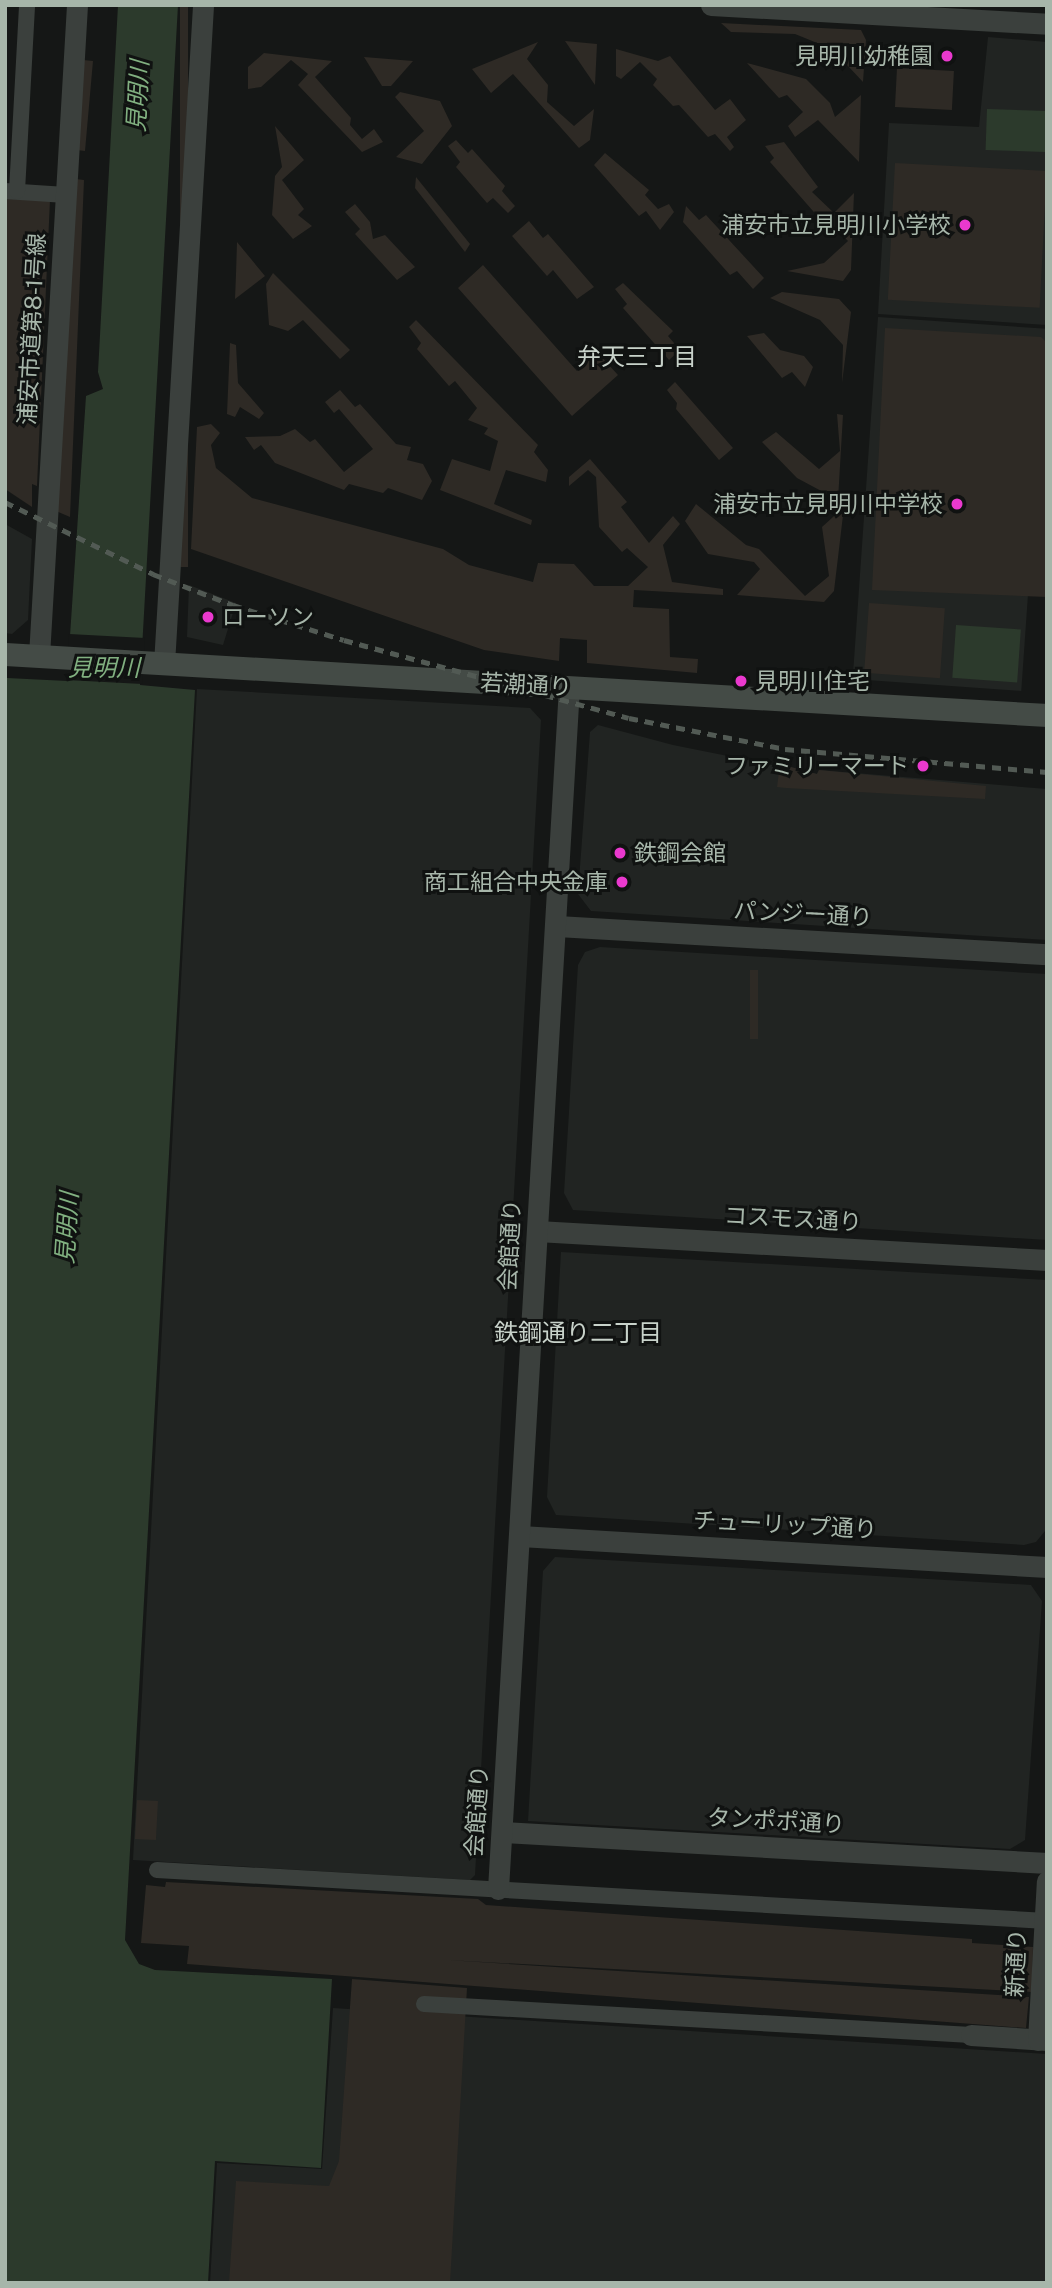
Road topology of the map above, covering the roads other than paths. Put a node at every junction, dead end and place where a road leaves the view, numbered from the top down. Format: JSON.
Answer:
{"nodes":[{"id":1,"x":27,"y":5,"type":"edge"},
{"id":2,"x":77,"y":5,"type":"edge"},
{"id":3,"x":203,"y":5,"type":"edge"},
{"id":4,"x":711,"y":5,"type":"edge"},
{"id":5,"x":739,"y":6,"type":"edge"},
{"id":6,"x":949,"y":12,"type":"edge"},
{"id":7,"x":1047,"y":24,"type":"edge"},
{"id":8,"x":11,"y":191,"type":"edge"},
{"id":9,"x":66,"y":195,"type":"junction"},
{"id":10,"x":5,"y":654,"type":"edge"},
{"id":11,"x":39,"y":656,"type":"junction"},
{"id":12,"x":155,"y":663,"type":"junction"},
{"id":13,"x":569,"y":688,"type":"junction"},
{"id":14,"x":1047,"y":715,"type":"edge"},
{"id":15,"x":557,"y":926,"type":"junction"},
{"id":16,"x":1047,"y":954,"type":"edge"},
{"id":17,"x":537,"y":1231,"type":"junction"},
{"id":18,"x":1047,"y":1260,"type":"edge"},
{"id":19,"x":520,"y":1536,"type":"junction"},
{"id":20,"x":1047,"y":1567,"type":"edge"},
{"id":21,"x":503,"y":1832,"type":"junction"},
{"id":22,"x":1047,"y":1863,"type":"edge"},
{"id":23,"x":157,"y":1870,"type":"dead end"},
{"id":24,"x":1047,"y":1881,"type":"edge"},
{"id":25,"x":498,"y":1889,"type":"junction"},
{"id":26,"x":1046,"y":1921,"type":"edge"},
{"id":27,"x":424,"y":2004,"type":"dead end"},
{"id":28,"x":971,"y":2035,"type":"joint"},
{"id":29,"x":1042,"y":2040,"type":"edge"}],
"edges":[{"from":1,"to":8,"type":"street"},
{"from":2,"to":9,"type":"street","name":"浦安市道第8-1号線"},
{"from":3,"to":12,"type":"street"},
{"from":4,"to":5,"type":"street"},
{"from":5,"to":6,"type":"street"},
{"from":6,"to":7,"type":"street"},
{"from":8,"to":9,"type":"street"},
{"from":9,"to":11,"type":"street","name":"浦安市道第8-1号線"},
{"from":10,"to":11,"type":"main road","name":"若潮通り"},
{"from":11,"to":12,"type":"main road","name":"若潮通り"},
{"from":12,"to":13,"type":"main road","name":"若潮通り"},
{"from":13,"to":14,"type":"main road","name":"若潮通り"},
{"from":13,"to":15,"type":"street","name":"会館通り"},
{"from":15,"to":16,"type":"street","name":"パンジー通り"},
{"from":15,"to":17,"type":"street","name":"会館通り"},
{"from":17,"to":18,"type":"street","name":"コスモス通り"},
{"from":17,"to":19,"type":"street","name":"会館通り"},
{"from":19,"to":20,"type":"street","name":"チューリップ通り"},
{"from":19,"to":21,"type":"street","name":"会館通り"},
{"from":21,"to":22,"type":"street","name":"タンポポ通り"},
{"from":21,"to":25,"type":"street","name":"会館通り"},
{"from":23,"to":25,"type":"street"},
{"from":24,"to":26,"type":"street","name":"新通り"},
{"from":25,"to":26,"type":"street"},
{"from":26,"to":29,"type":"street","name":"新通り"},
{"from":27,"to":28,"type":"street"},
{"from":28,"to":29,"type":"street"}]}
